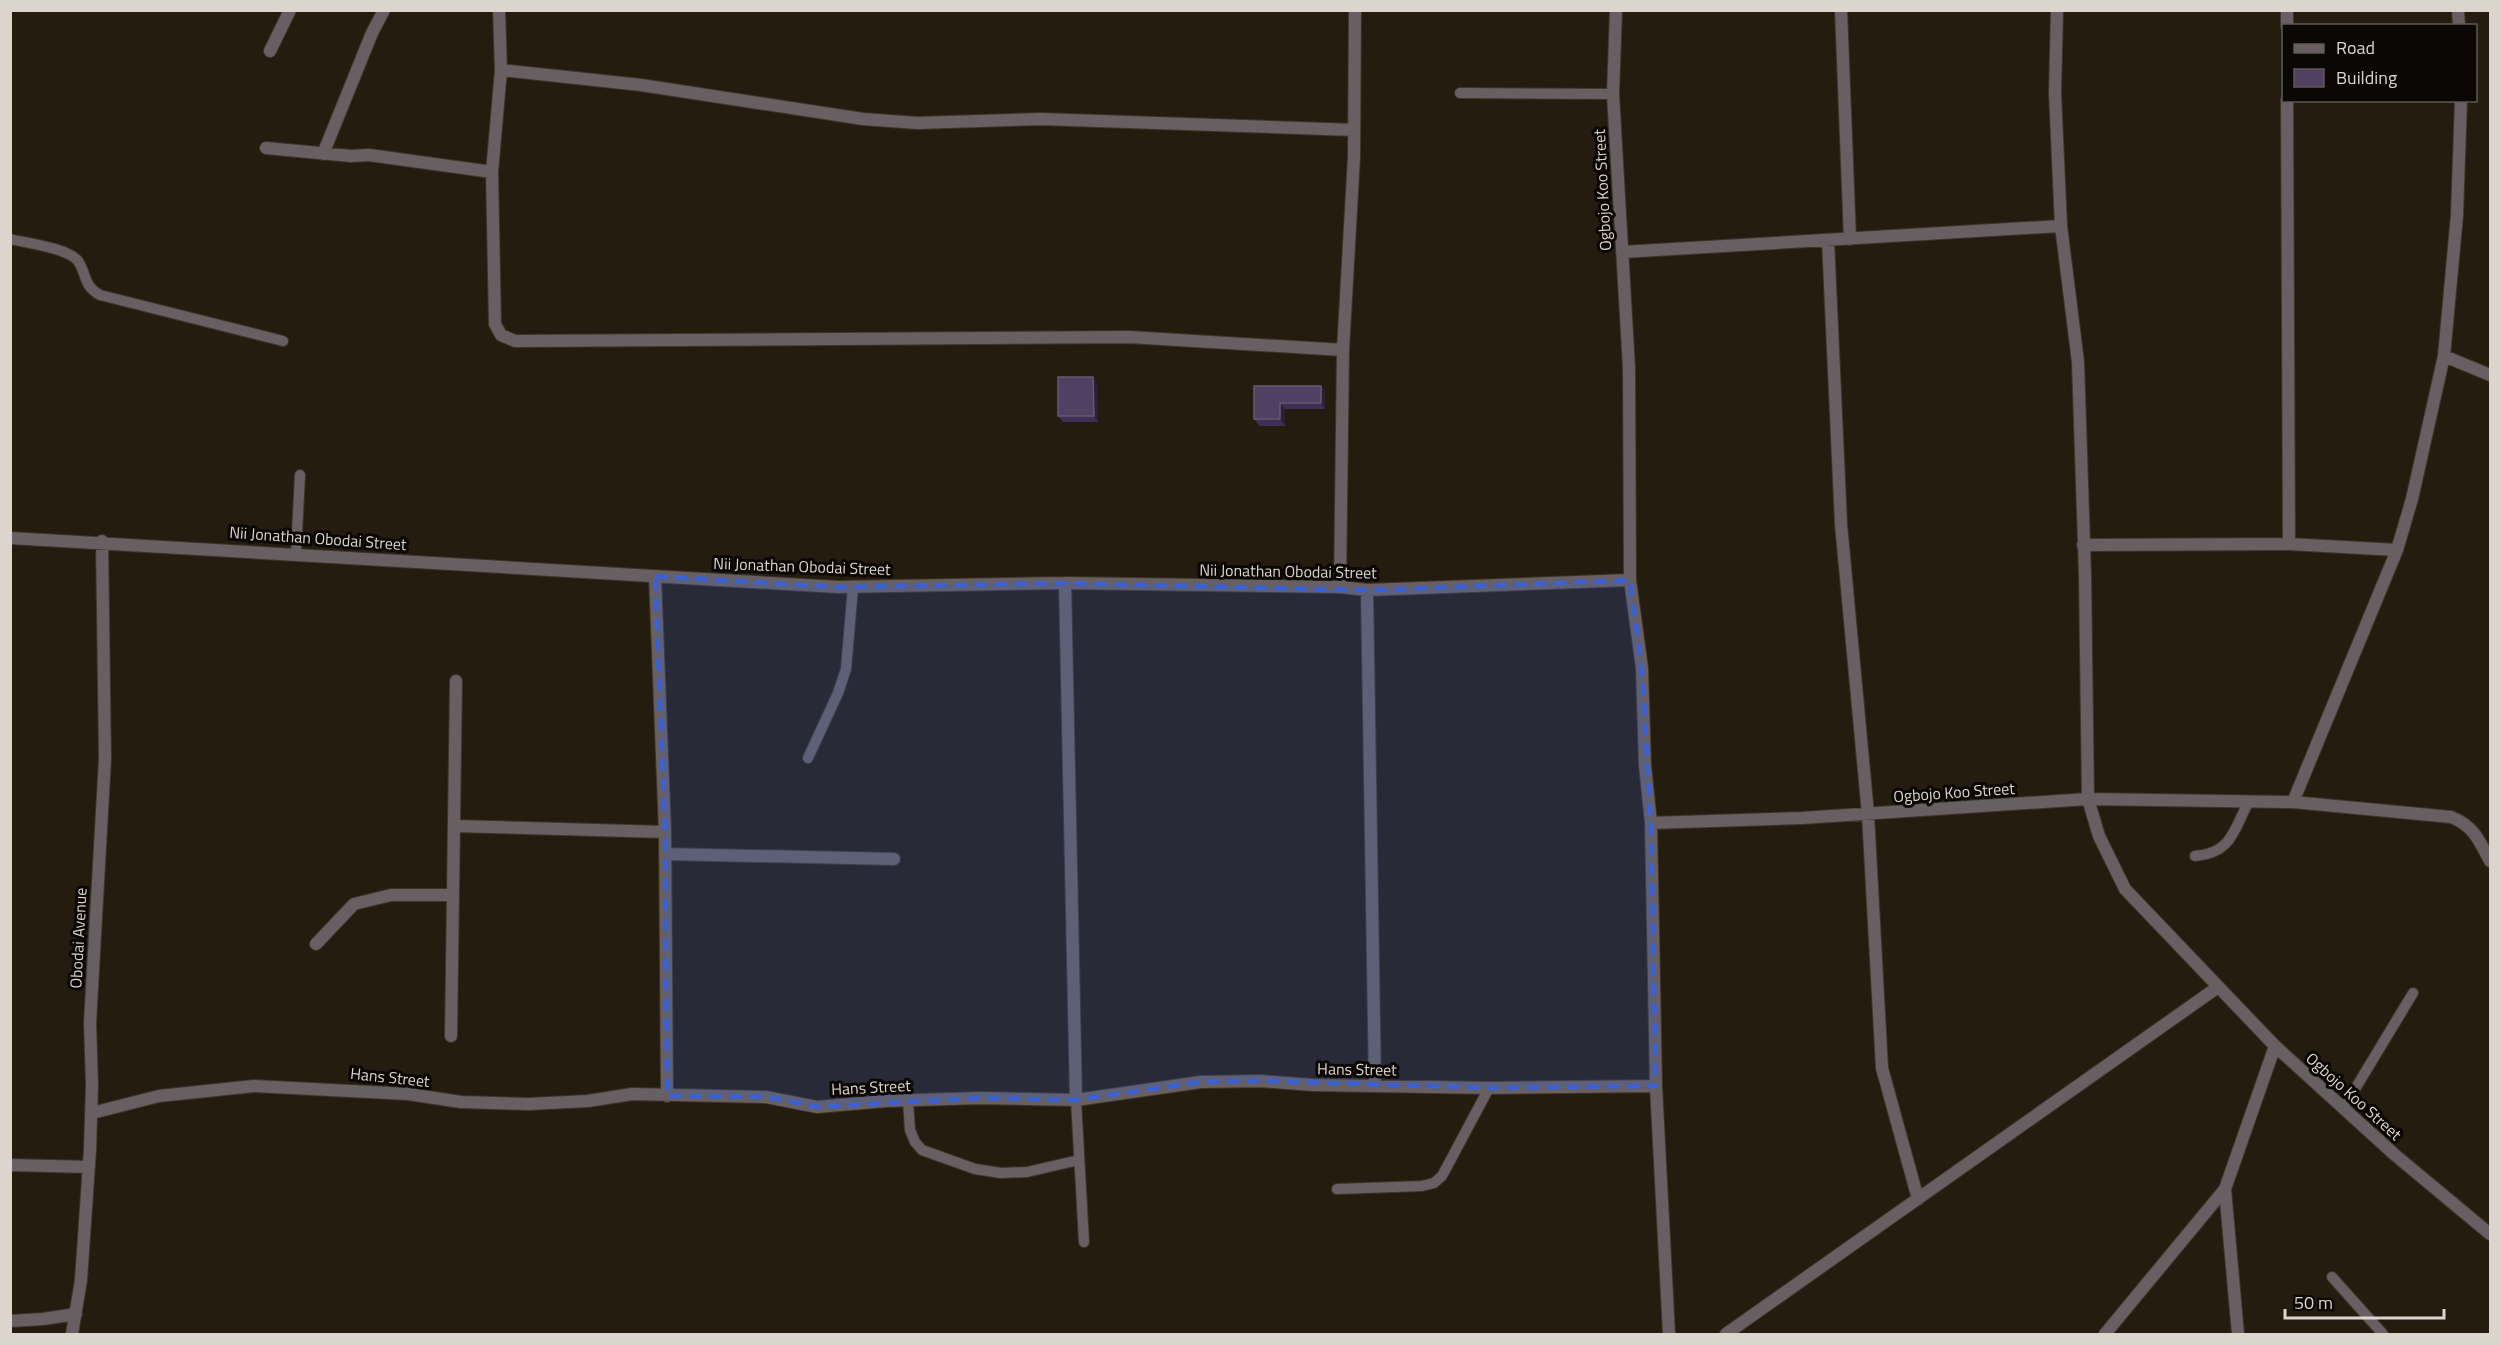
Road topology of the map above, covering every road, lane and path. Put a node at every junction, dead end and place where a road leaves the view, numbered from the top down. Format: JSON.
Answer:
{"nodes":[{"id":1,"x":291,"y":10,"type":"edge"},
{"id":2,"x":384,"y":10,"type":"edge"},
{"id":3,"x":499,"y":10,"type":"edge"},
{"id":4,"x":1355,"y":10,"type":"edge"},
{"id":5,"x":1616,"y":10,"type":"edge"},
{"id":6,"x":1841,"y":10,"type":"edge"},
{"id":7,"x":2057,"y":10,"type":"edge"},
{"id":8,"x":270,"y":51,"type":"dead end"},
{"id":9,"x":501,"y":70,"type":"junction"},
{"id":10,"x":1460,"y":93,"type":"dead end"},
{"id":11,"x":1613,"y":94,"type":"junction"},
{"id":12,"x":2287,"y":102,"type":"edge"},
{"id":13,"x":2462,"y":102,"type":"edge"},
{"id":14,"x":1354,"y":130,"type":"junction"},
{"id":15,"x":266,"y":148,"type":"dead end"},
{"id":16,"x":322,"y":154,"type":"junction"},
{"id":17,"x":492,"y":172,"type":"junction"},
{"id":18,"x":2061,"y":226,"type":"junction"},
{"id":19,"x":1850,"y":238,"type":"junction"},
{"id":20,"x":10,"y":239,"type":"edge"},
{"id":21,"x":1828,"y":240,"type":"junction"},
{"id":22,"x":1622,"y":252,"type":"junction"},
{"id":23,"x":283,"y":341,"type":"dead end"},
{"id":24,"x":1343,"y":350,"type":"junction"},
{"id":25,"x":2444,"y":356,"type":"junction"},
{"id":26,"x":2490,"y":375,"type":"edge"},
{"id":27,"x":300,"y":475,"type":"dead end"},
{"id":28,"x":10,"y":538,"type":"edge"},
{"id":29,"x":102,"y":542,"type":"junction"},
{"id":30,"x":2289,"y":544,"type":"junction"},
{"id":31,"x":2083,"y":545,"type":"junction"},
{"id":32,"x":2397,"y":550,"type":"junction"},
{"id":33,"x":296,"y":553,"type":"junction"},
{"id":34,"x":655,"y":576,"type":"junction"},
{"id":35,"x":1630,"y":580,"type":"junction"},
{"id":36,"x":1065,"y":583,"type":"junction"},
{"id":37,"x":852,"y":587,"type":"junction"},
{"id":38,"x":1340,"y":587,"type":"junction"},
{"id":39,"x":1367,"y":590,"type":"junction"},
{"id":40,"x":456,"y":681,"type":"dead end"},
{"id":41,"x":808,"y":758,"type":"dead end"},
{"id":42,"x":2088,"y":799,"type":"junction"},
{"id":43,"x":2249,"y":801,"type":"junction"},
{"id":44,"x":2293,"y":802,"type":"junction"},
{"id":45,"x":1868,"y":814,"type":"junction"},
{"id":46,"x":1651,"y":823,"type":"junction"},
{"id":47,"x":454,"y":826,"type":"junction"},
{"id":48,"x":665,"y":832,"type":"junction"},
{"id":49,"x":665,"y":854,"type":"junction"},
{"id":50,"x":2194,"y":856,"type":"dead end"},
{"id":51,"x":894,"y":860,"type":"dead end"},
{"id":52,"x":2490,"y":861,"type":"edge"},
{"id":53,"x":452,"y":895,"type":"junction"},
{"id":54,"x":316,"y":944,"type":"dead end"},
{"id":55,"x":2218,"y":987,"type":"junction"},
{"id":56,"x":2413,"y":993,"type":"dead end"},
{"id":57,"x":451,"y":1036,"type":"dead end"},
{"id":58,"x":2275,"y":1046,"type":"junction"},
{"id":59,"x":1375,"y":1086,"type":"junction"},
{"id":60,"x":1656,"y":1086,"type":"junction"},
{"id":61,"x":1489,"y":1088,"type":"junction"},
{"id":62,"x":667,"y":1096,"type":"junction"},
{"id":63,"x":1076,"y":1100,"type":"junction"},
{"id":64,"x":908,"y":1101,"type":"junction"},
{"id":65,"x":2343,"y":1109,"type":"junction"},
{"id":66,"x":92,"y":1113,"type":"junction"},
{"id":67,"x":1079,"y":1160,"type":"junction"},
{"id":68,"x":10,"y":1165,"type":"edge"},
{"id":69,"x":89,"y":1167,"type":"junction"},
{"id":70,"x":1337,"y":1189,"type":"dead end"},
{"id":71,"x":2225,"y":1189,"type":"junction"},
{"id":72,"x":1918,"y":1198,"type":"junction"},
{"id":73,"x":2490,"y":1234,"type":"edge"},
{"id":74,"x":1084,"y":1242,"type":"dead end"},
{"id":75,"x":2332,"y":1277,"type":"dead end"},
{"id":76,"x":76,"y":1314,"type":"junction"},
{"id":77,"x":10,"y":1321,"type":"edge"},
{"id":78,"x":72,"y":1335,"type":"edge"},
{"id":79,"x":1669,"y":1335,"type":"edge"},
{"id":80,"x":1726,"y":1335,"type":"edge"},
{"id":81,"x":2105,"y":1335,"type":"edge"},
{"id":82,"x":2238,"y":1335,"type":"edge"},
{"id":83,"x":2384,"y":1335,"type":"edge"}],
"edges":[{"from":1,"to":8,"type":"street"},
{"from":2,"to":16,"type":"street"},
{"from":3,"to":9,"type":"street"},
{"from":4,"to":14,"type":"street"},
{"from":5,"to":11,"type":"street","name":"Ogbojo Koo Street"},
{"from":6,"to":19,"type":"street"},
{"from":7,"to":18,"type":"street"},
{"from":9,"to":14,"type":"street"},
{"from":9,"to":17,"type":"street"},
{"from":10,"to":11,"type":"lane"},
{"from":11,"to":22,"type":"street","name":"Ogbojo Koo Street"},
{"from":12,"to":30,"type":"street"},
{"from":13,"to":25,"type":"street"},
{"from":14,"to":24,"type":"street"},
{"from":15,"to":16,"type":"street"},
{"from":16,"to":17,"type":"street"},
{"from":17,"to":24,"type":"street"},
{"from":18,"to":19,"type":"street"},
{"from":18,"to":31,"type":"street"},
{"from":19,"to":21,"type":"street"},
{"from":20,"to":23,"type":"lane"},
{"from":21,"to":22,"type":"street"},
{"from":21,"to":45,"type":"street"},
{"from":22,"to":35,"type":"street","name":"Ogbojo Koo Street"},
{"from":24,"to":38,"type":"street"},
{"from":25,"to":26,"type":"street"},
{"from":25,"to":32,"type":"street"},
{"from":27,"to":33,"type":"lane"},
{"from":28,"to":29,"type":"street","name":"Nii Jonathan Obodai Street"},
{"from":29,"to":33,"type":"street","name":"Nii Jonathan Obodai Street"},
{"from":29,"to":66,"type":"street","name":"Obodai Avenue"},
{"from":30,"to":31,"type":"street"},
{"from":30,"to":32,"type":"street"},
{"from":31,"to":42,"type":"street"},
{"from":32,"to":44,"type":"street"},
{"from":33,"to":34,"type":"street","name":"Nii Jonathan Obodai Street"},
{"from":34,"to":37,"type":"street","name":"Nii Jonathan Obodai Street"},
{"from":34,"to":48,"type":"street"},
{"from":35,"to":39,"type":"street","name":"Nii Jonathan Obodai Street"},
{"from":35,"to":46,"type":"street"},
{"from":36,"to":37,"type":"street","name":"Nii Jonathan Obodai Street"},
{"from":36,"to":38,"type":"street","name":"Nii Jonathan Obodai Street"},
{"from":36,"to":63,"type":"street"},
{"from":37,"to":41,"type":"lane"},
{"from":38,"to":39,"type":"street","name":"Nii Jonathan Obodai Street"},
{"from":39,"to":59,"type":"street"},
{"from":40,"to":47,"type":"street"},
{"from":42,"to":43,"type":"street"},
{"from":42,"to":45,"type":"street","name":"Ogbojo Koo Street"},
{"from":42,"to":55,"type":"street","name":"Ogbojo Koo Street"},
{"from":43,"to":44,"type":"street"},
{"from":43,"to":50,"type":"lane"},
{"from":44,"to":52,"type":"street"},
{"from":45,"to":46,"type":"street","name":"Ogbojo Koo Street"},
{"from":45,"to":72,"type":"street"},
{"from":46,"to":60,"type":"street"},
{"from":47,"to":48,"type":"street"},
{"from":47,"to":53,"type":"street"},
{"from":48,"to":49,"type":"street"},
{"from":49,"to":51,"type":"street"},
{"from":49,"to":62,"type":"street"},
{"from":53,"to":54,"type":"street"},
{"from":53,"to":57,"type":"street"},
{"from":55,"to":58,"type":"street","name":"Ogbojo Koo Street"},
{"from":55,"to":72,"type":"street"},
{"from":56,"to":65,"type":"lane"},
{"from":58,"to":65,"type":"street","name":"Ogbojo Koo Street"},
{"from":58,"to":71,"type":"street"},
{"from":59,"to":61,"type":"street","name":"Hans Street"},
{"from":59,"to":63,"type":"street","name":"Hans Street"},
{"from":60,"to":61,"type":"street","name":"Hans Street"},
{"from":60,"to":79,"type":"street"},
{"from":61,"to":70,"type":"lane"},
{"from":62,"to":64,"type":"street","name":"Hans Street"},
{"from":62,"to":66,"type":"street","name":"Hans Street"},
{"from":63,"to":64,"type":"street","name":"Hans Street"},
{"from":63,"to":67,"type":"lane"},
{"from":64,"to":67,"type":"lane"},
{"from":65,"to":73,"type":"street","name":"Ogbojo Koo Street"},
{"from":66,"to":69,"type":"street","name":"Obodai Avenue"},
{"from":67,"to":74,"type":"lane"},
{"from":68,"to":69,"type":"street"},
{"from":69,"to":76,"type":"street","name":"Obodai Avenue"},
{"from":71,"to":81,"type":"street"},
{"from":71,"to":82,"type":"street"},
{"from":72,"to":80,"type":"street"},
{"from":75,"to":83,"type":"lane"},
{"from":76,"to":77,"type":"street"},
{"from":76,"to":78,"type":"street","name":"Obodai Avenue"}]}
